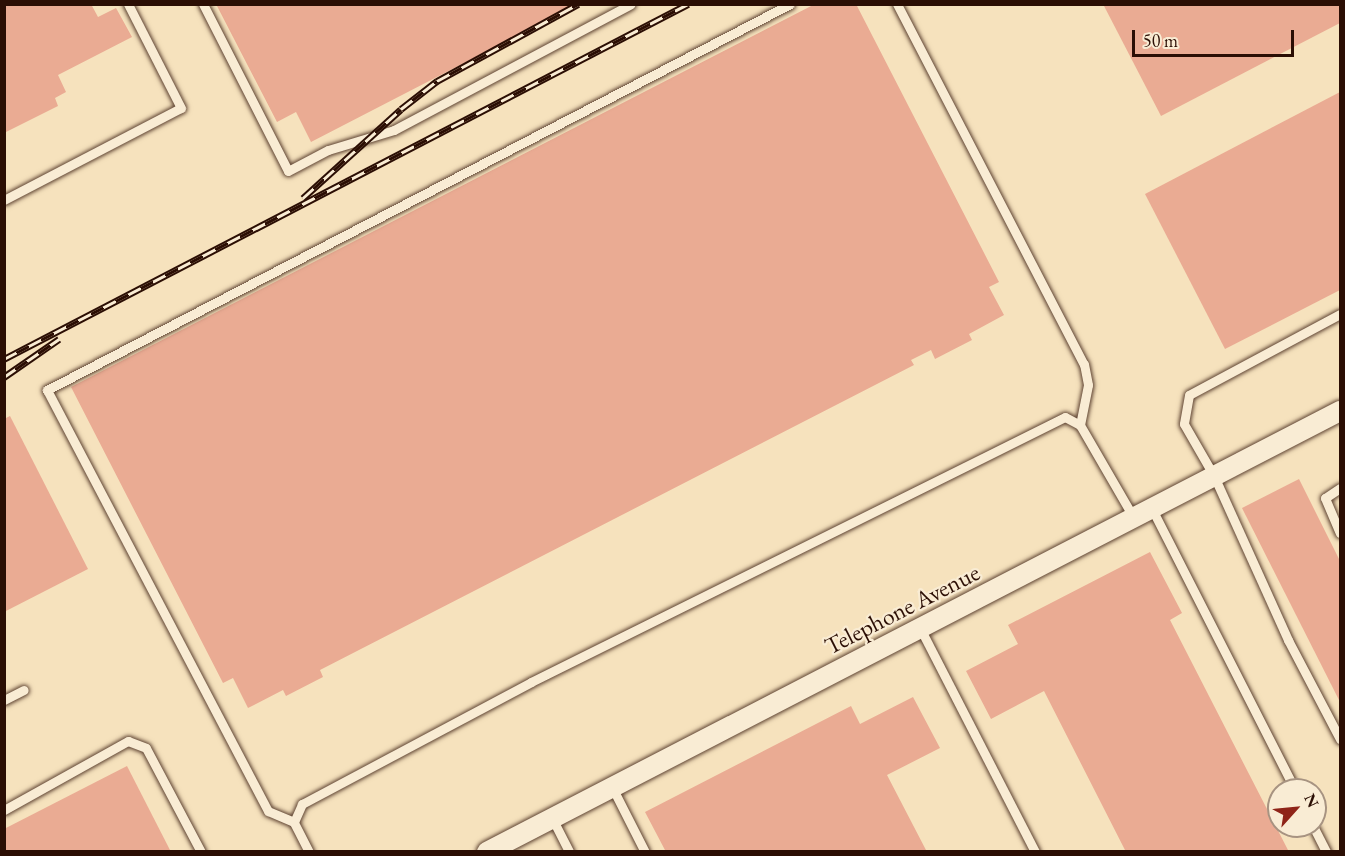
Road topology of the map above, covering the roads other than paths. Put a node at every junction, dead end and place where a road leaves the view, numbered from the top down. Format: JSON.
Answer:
{"nodes":[{"id":1,"x":128,"y":4,"type":"edge"},
{"id":2,"x":203,"y":4,"type":"edge"},
{"id":3,"x":631,"y":4,"type":"edge"},
{"id":4,"x":790,"y":4,"type":"edge"},
{"id":5,"x":897,"y":4,"type":"edge"},
{"id":6,"x":4,"y":200,"type":"edge"},
{"id":7,"x":1341,"y":314,"type":"edge"},
{"id":8,"x":1341,"y":411,"type":"edge"},
{"id":9,"x":1080,"y":425,"type":"junction"},
{"id":10,"x":1214,"y":476,"type":"junction"},
{"id":11,"x":1341,"y":489,"type":"edge"},
{"id":12,"x":1152,"y":508,"type":"junction"},
{"id":13,"x":1134,"y":518,"type":"junction"},
{"id":14,"x":1341,"y":533,"type":"edge"},
{"id":15,"x":920,"y":628,"type":"junction"},
{"id":16,"x":24,"y":690,"type":"dead end"},
{"id":17,"x":4,"y":700,"type":"edge"},
{"id":18,"x":1341,"y":739,"type":"edge"},
{"id":19,"x":1289,"y":778,"type":"edge"},
{"id":20,"x":612,"y":788,"type":"junction"},
{"id":21,"x":4,"y":810,"type":"edge"},
{"id":22,"x":552,"y":818,"type":"junction"},
{"id":23,"x":294,"y":822,"type":"junction"},
{"id":24,"x":1319,"y":838,"type":"edge"},
{"id":25,"x":201,"y":852,"type":"edge"},
{"id":26,"x":309,"y":852,"type":"edge"},
{"id":27,"x":487,"y":852,"type":"edge"},
{"id":28,"x":569,"y":852,"type":"edge"},
{"id":29,"x":645,"y":852,"type":"edge"},
{"id":30,"x":1035,"y":852,"type":"edge"},
{"id":31,"x":1326,"y":852,"type":"edge"}],
"edges":[{"from":1,"to":6,"type":"lane"},
{"from":2,"to":3,"type":"lane"},
{"from":4,"to":23,"type":"lane"},
{"from":5,"to":9,"type":"lane"},
{"from":7,"to":10,"type":"lane"},
{"from":8,"to":10,"type":"street","name":"Telephone Avenue"},
{"from":9,"to":13,"type":"lane"},
{"from":9,"to":23,"type":"lane"},
{"from":10,"to":12,"type":"street","name":"Telephone Avenue"},
{"from":10,"to":18,"type":"lane"},
{"from":11,"to":14,"type":"lane"},
{"from":12,"to":13,"type":"street","name":"Telephone Avenue"},
{"from":12,"to":19,"type":"lane"},
{"from":13,"to":15,"type":"street","name":"Telephone Avenue"},
{"from":15,"to":20,"type":"street","name":"Telephone Avenue"},
{"from":15,"to":30,"type":"lane"},
{"from":16,"to":17,"type":"lane"},
{"from":20,"to":22,"type":"street","name":"Telephone Avenue"},
{"from":20,"to":29,"type":"lane"},
{"from":21,"to":25,"type":"lane"},
{"from":22,"to":27,"type":"street","name":"Telephone Avenue"},
{"from":22,"to":28,"type":"lane"},
{"from":23,"to":26,"type":"lane"},
{"from":24,"to":31,"type":"lane"}]}
